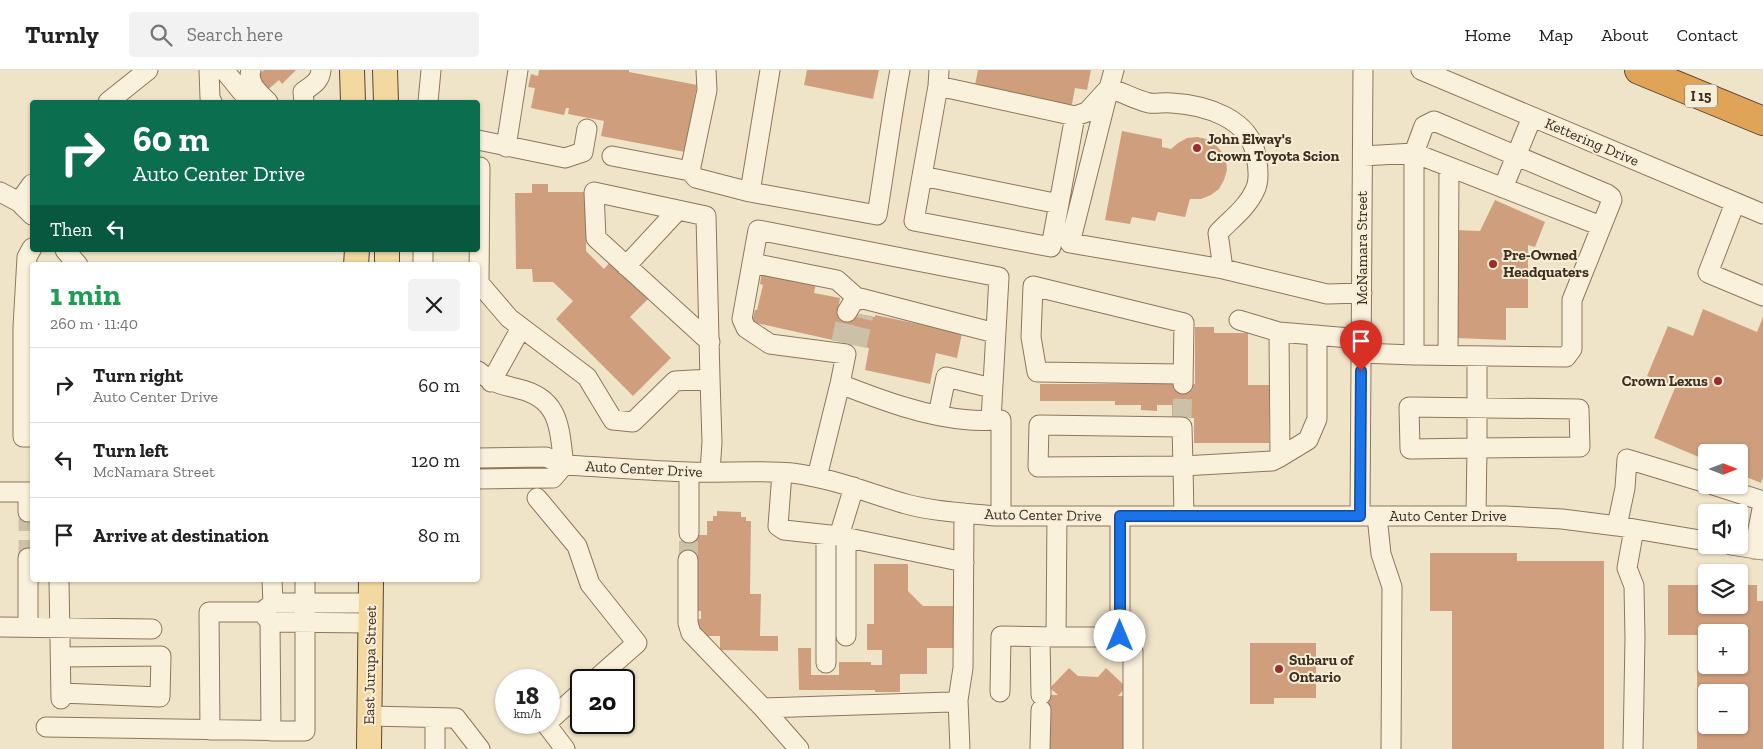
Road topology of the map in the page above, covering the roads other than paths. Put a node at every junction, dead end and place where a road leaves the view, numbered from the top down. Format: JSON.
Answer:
{"nodes":[{"id":1,"x":148,"y":70,"type":"edge"},
{"id":2,"x":209,"y":70,"type":"edge"},
{"id":3,"x":224,"y":70,"type":"edge"},
{"id":4,"x":251,"y":70,"type":"edge"},
{"id":5,"x":352,"y":70,"type":"edge"},
{"id":6,"x":385,"y":70,"type":"edge"},
{"id":7,"x":432,"y":70,"type":"edge"},
{"id":8,"x":518,"y":70,"type":"edge"},
{"id":9,"x":706,"y":70,"type":"edge"},
{"id":10,"x":770,"y":70,"type":"edge"},
{"id":11,"x":900,"y":70,"type":"edge"},
{"id":12,"x":1363,"y":70,"type":"edge"},
{"id":13,"x":1421,"y":70,"type":"edge"},
{"id":14,"x":1639,"y":70,"type":"edge"},
{"id":15,"x":938,"y":78,"type":"edge"},
{"id":16,"x":1111,"y":79,"type":"edge"},
{"id":17,"x":311,"y":87,"type":"edge"},
{"id":18,"x":110,"y":100,"type":"edge"},
{"id":19,"x":211,"y":100,"type":"edge"},
{"id":20,"x":248,"y":100,"type":"edge"},
{"id":21,"x":266,"y":100,"type":"edge"},
{"id":22,"x":290,"y":100,"type":"edge"},
{"id":23,"x":353,"y":100,"type":"edge"},
{"id":24,"x":386,"y":100,"type":"edge"},
{"id":25,"x":428,"y":100,"type":"edge"},
{"id":26,"x":1075,"y":116,"type":"junction"},
{"id":27,"x":1532,"y":117,"type":"junction"},
{"id":28,"x":1763,"y":121,"type":"edge"},
{"id":29,"x":587,"y":128,"type":"dead end"},
{"id":30,"x":480,"y":140,"type":"edge"},
{"id":31,"x":506,"y":146,"type":"junction"},
{"id":32,"x":1414,"y":153,"type":"junction"},
{"id":33,"x":612,"y":156,"type":"dead end"},
{"id":34,"x":1363,"y":156,"type":"junction"},
{"id":35,"x":1516,"y":156,"type":"junction"},
{"id":36,"x":1449,"y":167,"type":"junction"},
{"id":37,"x":690,"y":171,"type":"junction"},
{"id":38,"x":922,"y":176,"type":"junction"},
{"id":39,"x":1503,"y":188,"type":"junction"},
{"id":40,"x":0,"y":192,"type":"edge"},
{"id":41,"x":30,"y":192,"type":"edge"},
{"id":42,"x":750,"y":192,"type":"junction"},
{"id":43,"x":1735,"y":203,"type":"junction"},
{"id":44,"x":1059,"y":204,"type":"junction"},
{"id":45,"x":26,"y":208,"type":"edge"},
{"id":46,"x":678,"y":210,"type":"junction"},
{"id":47,"x":1763,"y":214,"type":"edge"},
{"id":48,"x":1602,"y":226,"type":"junction"},
{"id":49,"x":30,"y":252,"type":"edge"},
{"id":50,"x":67,"y":252,"type":"edge"},
{"id":51,"x":75,"y":262,"type":"edge"},
{"id":52,"x":752,"y":263,"type":"junction"},
{"id":53,"x":626,"y":266,"type":"junction"},
{"id":54,"x":1222,"y":269,"type":"junction"},
{"id":55,"x":480,"y":283,"type":"edge"},
{"id":56,"x":1362,"y":293,"type":"junction"},
{"id":57,"x":1763,"y":296,"type":"edge"},
{"id":58,"x":1239,"y":320,"type":"dead end"},
{"id":59,"x":521,"y":328,"type":"junction"},
{"id":60,"x":995,"y":332,"type":"junction"},
{"id":61,"x":1279,"y":332,"type":"junction"},
{"id":62,"x":1317,"y":335,"type":"junction"},
{"id":63,"x":710,"y":342,"type":"junction"},
{"id":64,"x":1361,"y":346,"type":"junction"},
{"id":65,"x":1414,"y":355,"type":"junction"},
{"id":66,"x":1448,"y":355,"type":"junction"},
{"id":67,"x":1478,"y":356,"type":"junction"},
{"id":68,"x":28,"y":372,"type":"edge"},
{"id":69,"x":484,"y":377,"type":"edge"},
{"id":70,"x":710,"y":379,"type":"junction"},
{"id":71,"x":1183,"y":379,"type":"joint"},
{"id":72,"x":840,"y":384,"type":"junction"},
{"id":73,"x":992,"y":388,"type":"junction"},
{"id":74,"x":1477,"y":408,"type":"junction"},
{"id":75,"x":938,"y":415,"type":"junction"},
{"id":76,"x":991,"y":420,"type":"junction"},
{"id":77,"x":30,"y":437,"type":"edge"},
{"id":78,"x":1477,"y":448,"type":"junction"},
{"id":79,"x":1280,"y":457,"type":"junction"},
{"id":80,"x":480,"y":458,"type":"edge"},
{"id":81,"x":564,"y":465,"type":"junction"},
{"id":82,"x":1183,"y":466,"type":"junction"},
{"id":83,"x":689,"y":472,"type":"junction"},
{"id":84,"x":710,"y":472,"type":"junction"},
{"id":85,"x":782,"y":473,"type":"junction"},
{"id":86,"x":817,"y":477,"type":"junction"},
{"id":87,"x":480,"y":479,"type":"edge"},
{"id":88,"x":1698,"y":481,"type":"edge"},
{"id":89,"x":854,"y":487,"type":"junction"},
{"id":90,"x":0,"y":492,"type":"edge"},
{"id":91,"x":30,"y":492,"type":"edge"},
{"id":92,"x":1739,"y":494,"type":"edge"},
{"id":93,"x":537,"y":498,"type":"dead end"},
{"id":94,"x":1763,"y":502,"type":"edge"},
{"id":95,"x":28,"y":512,"type":"dead end"},
{"id":96,"x":964,"y":513,"type":"junction"},
{"id":97,"x":1001,"y":516,"type":"junction"},
{"id":98,"x":1058,"y":516,"type":"junction"},
{"id":99,"x":1120,"y":516,"type":"junction"},
{"id":100,"x":1184,"y":516,"type":"junction"},
{"id":101,"x":1369,"y":516,"type":"junction"},
{"id":102,"x":1476,"y":516,"type":"junction"},
{"id":103,"x":1626,"y":527,"type":"junction"},
{"id":104,"x":689,"y":534,"type":"tunnel mouth"},
{"id":105,"x":837,"y":536,"type":"junction"},
{"id":106,"x":1698,"y":540,"type":"edge"},
{"id":107,"x":1759,"y":550,"type":"edge"},
{"id":108,"x":28,"y":558,"type":"dead end"},
{"id":109,"x":688,"y":560,"type":"tunnel mouth"},
{"id":110,"x":964,"y":562,"type":"junction"},
{"id":111,"x":59,"y":582,"type":"edge"},
{"id":112,"x":272,"y":582,"type":"edge"},
{"id":113,"x":305,"y":582,"type":"edge"},
{"id":114,"x":371,"y":602,"type":"edge"},
{"id":115,"x":305,"y":603,"type":"junction"},
{"id":116,"x":268,"y":612,"type":"junction"},
{"id":117,"x":305,"y":623,"type":"junction"},
{"id":118,"x":0,"y":627,"type":"edge"},
{"id":119,"x":28,"y":627,"type":"junction"},
{"id":120,"x":60,"y":628,"type":"junction"},
{"id":121,"x":152,"y":628,"type":"dead end"},
{"id":122,"x":846,"y":636,"type":"dead end"},
{"id":123,"x":1048,"y":636,"type":"junction"},
{"id":124,"x":1120,"y":636,"type":"junction"},
{"id":125,"x":60,"y":657,"type":"junction"},
{"id":126,"x":826,"y":663,"type":"dead end"},
{"id":127,"x":607,"y":669,"type":"edge"},
{"id":128,"x":1000,"y":692,"type":"dead end"},
{"id":129,"x":958,"y":700,"type":"junction"},
{"id":130,"x":570,"y":702,"type":"edge"},
{"id":131,"x":763,"y":708,"type":"junction"},
{"id":132,"x":560,"y":711,"type":"edge"},
{"id":133,"x":369,"y":716,"type":"junction"},
{"id":134,"x":435,"y":718,"type":"junction"},
{"id":135,"x":46,"y":728,"type":"dead end"},
{"id":136,"x":210,"y":730,"type":"junction"},
{"id":137,"x":271,"y":731,"type":"junction"},
{"id":138,"x":554,"y":734,"type":"edge"},
{"id":139,"x":368,"y":749,"type":"edge"},
{"id":140,"x":436,"y":749,"type":"edge"},
{"id":141,"x":480,"y":749,"type":"edge"},
{"id":142,"x":565,"y":749,"type":"edge"},
{"id":143,"x":799,"y":749,"type":"edge"},
{"id":144,"x":960,"y":749,"type":"edge"},
{"id":145,"x":1040,"y":749,"type":"edge"},
{"id":146,"x":1133,"y":749,"type":"edge"},
{"id":147,"x":1391,"y":749,"type":"edge"},
{"id":148,"x":1633,"y":749,"type":"edge"}],
"edges":[{"from":1,"to":18,"type":"street"},
{"from":2,"to":19,"type":"street"},
{"from":3,"to":20,"type":"street"},
{"from":4,"to":21,"type":"street"},
{"from":5,"to":23,"type":"main road"},
{"from":6,"to":24,"type":"main road"},
{"from":7,"to":25,"type":"street"},
{"from":8,"to":31,"type":"street"},
{"from":9,"to":37,"type":"street"},
{"from":10,"to":42,"type":"street"},
{"from":11,"to":42,"type":"street"},
{"from":12,"to":34,"type":"street","name":"McNamara Street"},
{"from":13,"to":27,"type":"street","name":"Kettering Drive"},
{"from":14,"to":28,"type":"highway","number":"I 15"},
{"from":15,"to":26,"type":"street"},
{"from":15,"to":38,"type":"street"},
{"from":16,"to":26,"type":"street"},
{"from":16,"to":54,"type":"street"},
{"from":16,"to":54,"type":"street"},
{"from":17,"to":22,"type":"street"},
{"from":26,"to":44,"type":"street"},
{"from":27,"to":35,"type":"street"},
{"from":27,"to":43,"type":"street","name":"Kettering Drive"},
{"from":29,"to":31,"type":"street"},
{"from":30,"to":31,"type":"street"},
{"from":32,"to":34,"type":"street"},
{"from":32,"to":35,"type":"street"},
{"from":32,"to":36,"type":"street"},
{"from":32,"to":65,"type":"street"},
{"from":33,"to":37,"type":"street"},
{"from":34,"to":56,"type":"street","name":"McNamara Street"},
{"from":35,"to":39,"type":"street"},
{"from":35,"to":48,"type":"street"},
{"from":36,"to":39,"type":"street"},
{"from":36,"to":66,"type":"street"},
{"from":37,"to":42,"type":"street"},
{"from":38,"to":44,"type":"street"},
{"from":38,"to":44,"type":"street"},
{"from":39,"to":48,"type":"street"},
{"from":40,"to":45,"type":"street"},
{"from":41,"to":45,"type":"street"},
{"from":43,"to":47,"type":"street","name":"Kettering Drive"},
{"from":43,"to":57,"type":"street"},
{"from":46,"to":53,"type":"street"},
{"from":46,"to":53,"type":"street"},
{"from":46,"to":63,"type":"street"},
{"from":48,"to":67,"type":"street"},
{"from":49,"to":68,"type":"street"},
{"from":50,"to":51,"type":"street"},
{"from":52,"to":60,"type":"street"},
{"from":52,"to":60,"type":"street"},
{"from":52,"to":72,"type":"street"},
{"from":53,"to":63,"type":"street"},
{"from":54,"to":56,"type":"street"},
{"from":55,"to":59,"type":"street"},
{"from":56,"to":64,"type":"street","name":"McNamara Street"},
{"from":58,"to":61,"type":"street"},
{"from":59,"to":69,"type":"street"},
{"from":59,"to":70,"type":"street"},
{"from":60,"to":73,"type":"street"},
{"from":61,"to":62,"type":"street"},
{"from":61,"to":79,"type":"street"},
{"from":62,"to":64,"type":"street"},
{"from":62,"to":79,"type":"street"},
{"from":63,"to":70,"type":"street"},
{"from":64,"to":65,"type":"street"},
{"from":64,"to":101,"type":"street","name":"McNamara Street"},
{"from":65,"to":66,"type":"street"},
{"from":66,"to":67,"type":"street"},
{"from":67,"to":74,"type":"street"},
{"from":68,"to":77,"type":"street"},
{"from":69,"to":81,"type":"street"},
{"from":70,"to":84,"type":"street"},
{"from":71,"to":71,"type":"street"},
{"from":72,"to":75,"type":"street"},
{"from":72,"to":86,"type":"street"},
{"from":73,"to":75,"type":"street"},
{"from":73,"to":76,"type":"street"},
{"from":74,"to":78,"type":"street"},
{"from":74,"to":78,"type":"street"},
{"from":74,"to":78,"type":"street"},
{"from":75,"to":76,"type":"street"},
{"from":76,"to":97,"type":"street"},
{"from":78,"to":102,"type":"street"},
{"from":79,"to":82,"type":"street"},
{"from":80,"to":81,"type":"street","name":"Auto Center Drive"},
{"from":81,"to":83,"type":"street","name":"Auto Center Drive"},
{"from":81,"to":87,"type":"street","name":"Auto Center Drive"},
{"from":82,"to":82,"type":"street"},
{"from":82,"to":100,"type":"street"},
{"from":83,"to":84,"type":"street","name":"Auto Center Drive"},
{"from":83,"to":104,"type":"street"},
{"from":84,"to":85,"type":"street","name":"Auto Center Drive"},
{"from":85,"to":86,"type":"street","name":"Auto Center Drive"},
{"from":85,"to":105,"type":"street"},
{"from":86,"to":89,"type":"street","name":"Auto Center Drive"},
{"from":88,"to":103,"type":"street"},
{"from":89,"to":96,"type":"street","name":"Auto Center Drive"},
{"from":89,"to":105,"type":"street"},
{"from":90,"to":91,"type":"street"},
{"from":91,"to":95,"type":"street"},
{"from":92,"to":94,"type":"street"},
{"from":93,"to":127,"type":"street"},
{"from":94,"to":107,"type":"street"},
{"from":96,"to":97,"type":"street","name":"Auto Center Drive"},
{"from":96,"to":110,"type":"street"},
{"from":97,"to":98,"type":"street","name":"Auto Center Drive"},
{"from":98,"to":99,"type":"street","name":"Auto Center Drive"},
{"from":98,"to":123,"type":"street"},
{"from":99,"to":100,"type":"street","name":"Auto Center Drive"},
{"from":99,"to":124,"type":"street"},
{"from":100,"to":101,"type":"street","name":"Auto Center Drive"},
{"from":101,"to":102,"type":"street","name":"Auto Center Drive"},
{"from":101,"to":147,"type":"street","name":"McNamara Street"},
{"from":102,"to":103,"type":"street","name":"Auto Center Drive"},
{"from":103,"to":106,"type":"street","name":"Auto Center Drive"},
{"from":103,"to":148,"type":"street"},
{"from":105,"to":110,"type":"street"},
{"from":105,"to":122,"type":"street"},
{"from":105,"to":126,"type":"street"},
{"from":108,"to":119,"type":"street"},
{"from":109,"to":131,"type":"street"},
{"from":110,"to":129,"type":"street"},
{"from":111,"to":120,"type":"street"},
{"from":112,"to":116,"type":"street"},
{"from":113,"to":115,"type":"street"},
{"from":114,"to":115,"type":"street"},
{"from":114,"to":117,"type":"street"},
{"from":114,"to":133,"type":"main road","name":"East Jurupa Street"},
{"from":115,"to":116,"type":"street"},
{"from":115,"to":117,"type":"street"},
{"from":116,"to":117,"type":"street"},
{"from":116,"to":136,"type":"street"},
{"from":116,"to":137,"type":"street"},
{"from":117,"to":137,"type":"street"},
{"from":118,"to":119,"type":"street"},
{"from":119,"to":120,"type":"street"},
{"from":120,"to":121,"type":"street"},
{"from":120,"to":125,"type":"street"},
{"from":123,"to":124,"type":"street"},
{"from":123,"to":128,"type":"street"},
{"from":123,"to":145,"type":"street"},
{"from":124,"to":146,"type":"street"},
{"from":125,"to":125,"type":"street"},
{"from":129,"to":131,"type":"street"},
{"from":129,"to":144,"type":"street"},
{"from":130,"to":132,"type":"street"},
{"from":131,"to":143,"type":"street"},
{"from":133,"to":134,"type":"street"},
{"from":133,"to":139,"type":"main road","name":"East Jurupa Street"},
{"from":134,"to":140,"type":"street"},
{"from":134,"to":141,"type":"street"},
{"from":135,"to":136,"type":"street"},
{"from":136,"to":137,"type":"street"},
{"from":138,"to":142,"type":"street"}]}
